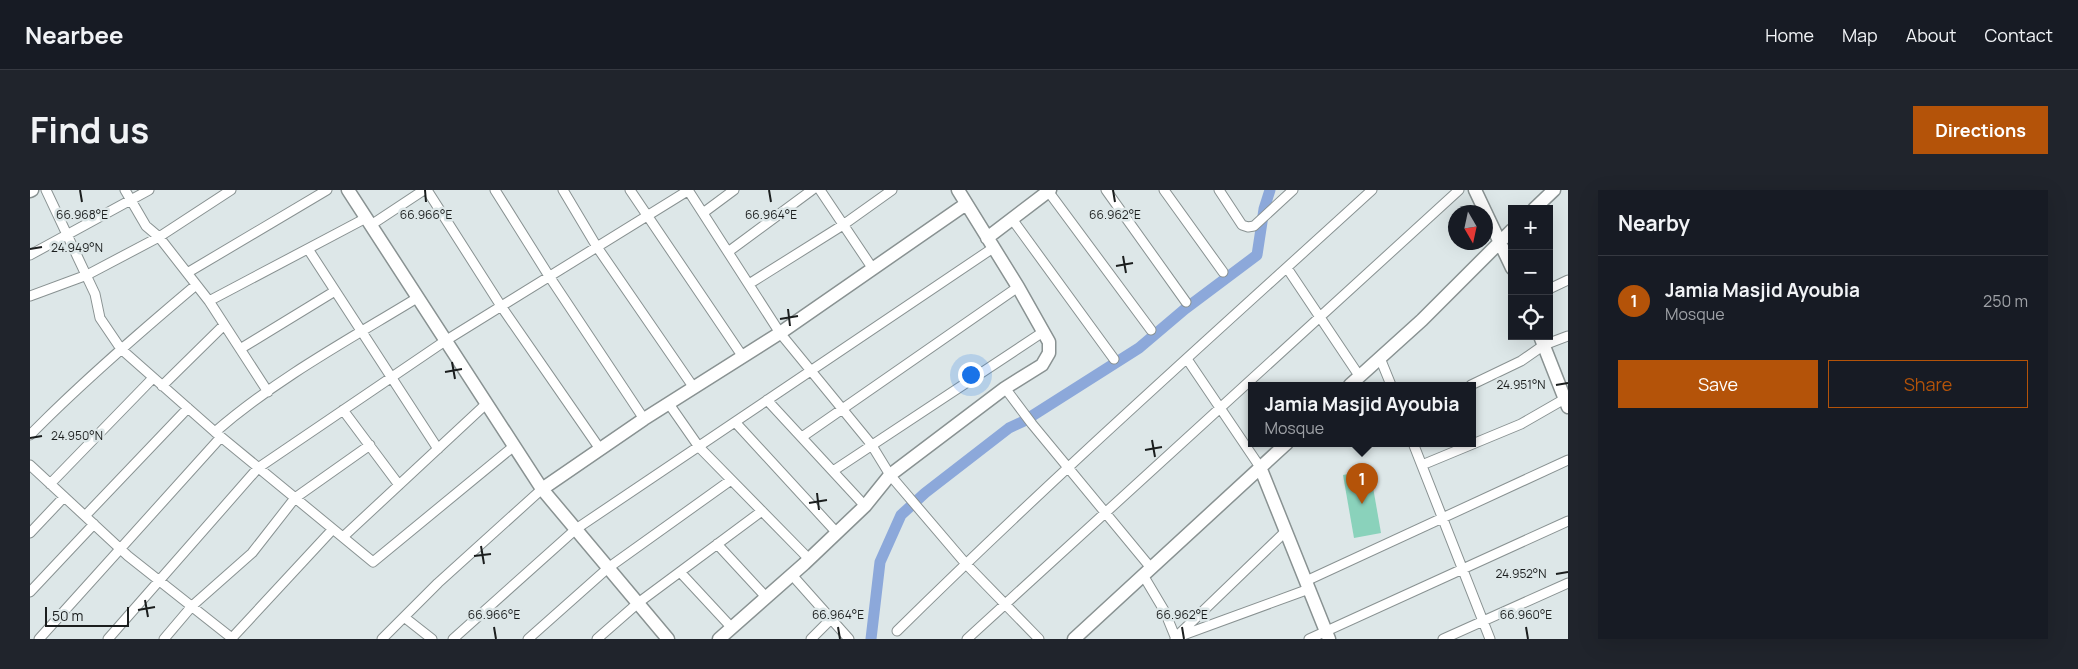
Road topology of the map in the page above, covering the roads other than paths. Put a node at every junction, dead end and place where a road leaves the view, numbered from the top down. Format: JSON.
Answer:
{"nodes":[{"id":1,"x":46,"y":190,"type":"edge"},
{"id":2,"x":125,"y":190,"type":"edge"},
{"id":3,"x":149,"y":190,"type":"edge"},
{"id":4,"x":230,"y":190,"type":"edge"},
{"id":5,"x":327,"y":190,"type":"edge"},
{"id":6,"x":348,"y":190,"type":"edge"},
{"id":7,"x":425,"y":190,"type":"edge"},
{"id":8,"x":495,"y":190,"type":"edge"},
{"id":9,"x":563,"y":190,"type":"edge"},
{"id":10,"x":630,"y":190,"type":"edge"},
{"id":11,"x":688,"y":190,"type":"edge"},
{"id":12,"x":734,"y":190,"type":"edge"},
{"id":13,"x":812,"y":190,"type":"edge"},
{"id":14,"x":820,"y":190,"type":"edge"},
{"id":15,"x":892,"y":190,"type":"edge"},
{"id":16,"x":958,"y":190,"type":"edge"},
{"id":17,"x":1049,"y":190,"type":"edge"},
{"id":18,"x":1106,"y":190,"type":"edge"},
{"id":19,"x":1164,"y":190,"type":"edge"},
{"id":20,"x":1219,"y":190,"type":"edge"},
{"id":21,"x":1292,"y":190,"type":"edge"},
{"id":22,"x":1372,"y":190,"type":"edge"},
{"id":23,"x":1458,"y":190,"type":"edge"},
{"id":24,"x":1475,"y":190,"type":"edge"},
{"id":25,"x":1554,"y":190,"type":"edge"},
{"id":26,"x":132,"y":201,"type":"junction"},
{"id":27,"x":966,"y":204,"type":"junction"},
{"id":28,"x":1538,"y":205,"type":"edge"},
{"id":29,"x":703,"y":213,"type":"junction"},
{"id":30,"x":646,"y":216,"type":"junction"},
{"id":31,"x":1012,"y":219,"type":"junction"},
{"id":32,"x":368,"y":221,"type":"junction"},
{"id":33,"x":843,"y":225,"type":"junction"},
{"id":34,"x":1508,"y":234,"type":"edge"},
{"id":35,"x":68,"y":235,"type":"junction"},
{"id":36,"x":159,"y":237,"type":"junction"},
{"id":37,"x":1501,"y":241,"type":"junction"},
{"id":38,"x":990,"y":243,"type":"junction"},
{"id":39,"x":597,"y":247,"type":"junction"},
{"id":40,"x":308,"y":249,"type":"junction"},
{"id":41,"x":728,"y":252,"type":"junction"},
{"id":42,"x":30,"y":255,"type":"edge"},
{"id":43,"x":1508,"y":258,"type":"edge"},
{"id":44,"x":1287,"y":268,"type":"junction"},
{"id":45,"x":873,"y":269,"type":"junction"},
{"id":46,"x":1223,"y":272,"type":"dead end"},
{"id":47,"x":187,"y":273,"type":"junction"},
{"id":48,"x":87,"y":275,"type":"junction"},
{"id":49,"x":549,"y":276,"type":"junction"},
{"id":50,"x":1568,"y":280,"type":"edge"},
{"id":51,"x":749,"y":284,"type":"junction"},
{"id":52,"x":196,"y":285,"type":"junction"},
{"id":53,"x":1018,"y":287,"type":"junction"},
{"id":54,"x":1553,"y":287,"type":"edge"},
{"id":55,"x":335,"y":291,"type":"junction"},
{"id":56,"x":30,"y":296,"type":"edge"},
{"id":57,"x":417,"y":298,"type":"junction"},
{"id":58,"x":209,"y":301,"type":"junction"},
{"id":59,"x":1186,"y":302,"type":"dead end"},
{"id":60,"x":501,"y":306,"type":"junction"},
{"id":61,"x":1320,"y":317,"type":"junction"},
{"id":62,"x":224,"y":325,"type":"junction"},
{"id":63,"x":1151,"y":330,"type":"dead end"},
{"id":64,"x":362,"y":332,"type":"junction"},
{"id":65,"x":1043,"y":332,"type":"junction"},
{"id":66,"x":780,"y":333,"type":"junction"},
{"id":67,"x":1568,"y":336,"type":"edge"},
{"id":68,"x":444,"y":341,"type":"junction"},
{"id":69,"x":1542,"y":341,"type":"edge"},
{"id":70,"x":120,"y":349,"type":"junction"},
{"id":71,"x":240,"y":349,"type":"junction"},
{"id":72,"x":743,"y":356,"type":"junction"},
{"id":73,"x":1114,"y":358,"type":"dead end"},
{"id":74,"x":1380,"y":358,"type":"junction"},
{"id":75,"x":1187,"y":359,"type":"junction"},
{"id":76,"x":811,"y":371,"type":"junction"},
{"id":77,"x":391,"y":377,"type":"junction"},
{"id":78,"x":153,"y":378,"type":"junction"},
{"id":79,"x":1355,"y":381,"type":"edge"},
{"id":80,"x":1249,"y":382,"type":"edge"},
{"id":81,"x":1390,"y":382,"type":"edge"},
{"id":82,"x":1248,"y":383,"type":"edge"},
{"id":83,"x":1476,"y":383,"type":"edge"},
{"id":84,"x":162,"y":386,"type":"junction"},
{"id":85,"x":694,"y":388,"type":"junction"},
{"id":86,"x":1006,"y":388,"type":"junction"},
{"id":87,"x":268,"y":392,"type":"junction"},
{"id":88,"x":767,"y":400,"type":"junction"},
{"id":89,"x":1567,"y":401,"type":"edge"},
{"id":90,"x":486,"y":404,"type":"junction"},
{"id":91,"x":669,"y":404,"type":"junction"},
{"id":92,"x":188,"y":408,"type":"junction"},
{"id":93,"x":1221,"y":408,"type":"junction"},
{"id":94,"x":343,"y":410,"type":"junction"},
{"id":95,"x":842,"y":410,"type":"junction"},
{"id":96,"x":644,"y":419,"type":"junction"},
{"id":97,"x":735,"y":422,"type":"junction"},
{"id":98,"x":30,"y":435,"type":"edge"},
{"id":99,"x":218,"y":435,"type":"junction"},
{"id":100,"x":802,"y":437,"type":"junction"},
{"id":101,"x":1476,"y":443,"type":"edge"},
{"id":102,"x":871,"y":444,"type":"junction"},
{"id":103,"x":370,"y":445,"type":"junction"},
{"id":104,"x":514,"y":446,"type":"junction"},
{"id":105,"x":699,"y":446,"type":"junction"},
{"id":106,"x":1283,"y":447,"type":"edge"},
{"id":107,"x":1415,"y":447,"type":"edge"},
{"id":108,"x":1466,"y":447,"type":"edge"},
{"id":109,"x":438,"y":449,"type":"junction"},
{"id":110,"x":600,"y":450,"type":"junction"},
{"id":111,"x":1568,"y":460,"type":"edge"},
{"id":112,"x":1422,"y":465,"type":"junction"},
{"id":113,"x":1069,"y":467,"type":"junction"},
{"id":114,"x":1260,"y":467,"type":"junction"},
{"id":115,"x":31,"y":468,"type":"edge"},
{"id":116,"x":258,"y":468,"type":"junction"},
{"id":117,"x":833,"y":471,"type":"junction"},
{"id":118,"x":890,"y":474,"type":"junction"},
{"id":119,"x":731,"y":480,"type":"junction"},
{"id":120,"x":50,"y":484,"type":"junction"},
{"id":121,"x":399,"y":485,"type":"junction"},
{"id":122,"x":542,"y":489,"type":"junction"},
{"id":123,"x":64,"y":497,"type":"junction"},
{"id":124,"x":295,"y":498,"type":"junction"},
{"id":125,"x":865,"y":506,"type":"junction"},
{"id":126,"x":762,"y":511,"type":"junction"},
{"id":127,"x":1106,"y":512,"type":"junction"},
{"id":128,"x":85,"y":516,"type":"junction"},
{"id":129,"x":1443,"y":518,"type":"junction"},
{"id":130,"x":1568,"y":521,"type":"edge"},
{"id":131,"x":94,"y":524,"type":"junction"},
{"id":132,"x":333,"y":529,"type":"junction"},
{"id":133,"x":576,"y":529,"type":"junction"},
{"id":134,"x":1286,"y":531,"type":"junction"},
{"id":135,"x":837,"y":532,"type":"junction"},
{"id":136,"x":30,"y":533,"type":"edge"},
{"id":137,"x":342,"y":537,"type":"junction"},
{"id":138,"x":717,"y":544,"type":"junction"},
{"id":139,"x":121,"y":549,"type":"junction"},
{"id":140,"x":809,"y":559,"type":"junction"},
{"id":141,"x":966,"y":564,"type":"junction"},
{"id":142,"x":608,"y":568,"type":"junction"},
{"id":143,"x":1463,"y":569,"type":"junction"},
{"id":144,"x":1147,"y":571,"type":"junction"},
{"id":145,"x":680,"y":572,"type":"junction"},
{"id":146,"x":792,"y":575,"type":"junction"},
{"id":147,"x":159,"y":580,"type":"junction"},
{"id":148,"x":1568,"y":583,"type":"edge"},
{"id":149,"x":1307,"y":585,"type":"junction"},
{"id":150,"x":30,"y":592,"type":"edge"},
{"id":151,"x":766,"y":597,"type":"junction"},
{"id":152,"x":638,"y":603,"type":"junction"},
{"id":153,"x":1005,"y":604,"type":"junction"},
{"id":154,"x":192,"y":606,"type":"junction"},
{"id":155,"x":404,"y":617,"type":"junction"},
{"id":156,"x":832,"y":619,"type":"junction"},
{"id":157,"x":1483,"y":621,"type":"junction"},
{"id":158,"x":732,"y":628,"type":"junction"},
{"id":159,"x":897,"y":631,"type":"dead end"},
{"id":160,"x":1327,"y":635,"type":"edge"},
{"id":161,"x":39,"y":639,"type":"edge"},
{"id":162,"x":108,"y":639,"type":"edge"},
{"id":163,"x":164,"y":639,"type":"edge"},
{"id":164,"x":232,"y":639,"type":"edge"},
{"id":165,"x":382,"y":639,"type":"edge"},
{"id":166,"x":432,"y":639,"type":"edge"},
{"id":167,"x":453,"y":639,"type":"edge"},
{"id":168,"x":528,"y":639,"type":"edge"},
{"id":169,"x":597,"y":639,"type":"edge"},
{"id":170,"x":668,"y":639,"type":"edge"},
{"id":171,"x":719,"y":639,"type":"edge"},
{"id":172,"x":811,"y":639,"type":"edge"},
{"id":173,"x":849,"y":639,"type":"edge"},
{"id":174,"x":968,"y":639,"type":"edge"},
{"id":175,"x":1039,"y":639,"type":"edge"},
{"id":176,"x":1074,"y":639,"type":"edge"},
{"id":177,"x":1175,"y":639,"type":"edge"},
{"id":178,"x":1309,"y":639,"type":"edge"},
{"id":179,"x":1443,"y":639,"type":"edge"},
{"id":180,"x":1490,"y":639,"type":"edge"}],
"edges":[{"from":1,"to":35,"type":"street"},
{"from":2,"to":26,"type":"street"},
{"from":3,"to":26,"type":"street"},
{"from":4,"to":36,"type":"street"},
{"from":5,"to":47,"type":"street"},
{"from":6,"to":32,"type":"street"},
{"from":7,"to":32,"type":"street"},
{"from":7,"to":60,"type":"street"},
{"from":8,"to":49,"type":"street"},
{"from":9,"to":39,"type":"street"},
{"from":10,"to":30,"type":"street"},
{"from":11,"to":29,"type":"street"},
{"from":11,"to":30,"type":"street"},
{"from":12,"to":29,"type":"street"},
{"from":13,"to":41,"type":"street"},
{"from":14,"to":33,"type":"street"},
{"from":15,"to":33,"type":"street"},
{"from":16,"to":27,"type":"street"},
{"from":17,"to":31,"type":"street"},
{"from":17,"to":63,"type":"street"},
{"from":18,"to":59,"type":"street"},
{"from":19,"to":46,"type":"street"},
{"from":20,"to":21,"type":"street"},
{"from":22,"to":44,"type":"street"},
{"from":23,"to":61,"type":"street"},
{"from":24,"to":37,"type":"street"},
{"from":25,"to":28,"type":"street"},
{"from":26,"to":35,"type":"street"},
{"from":26,"to":36,"type":"street"},
{"from":27,"to":38,"type":"street"},
{"from":27,"to":45,"type":"street"},
{"from":29,"to":41,"type":"street"},
{"from":30,"to":39,"type":"street"},
{"from":30,"to":72,"type":"street"},
{"from":31,"to":38,"type":"street"},
{"from":31,"to":73,"type":"street"},
{"from":32,"to":40,"type":"street"},
{"from":32,"to":57,"type":"street"},
{"from":33,"to":45,"type":"street"},
{"from":33,"to":51,"type":"street"},
{"from":34,"to":37,"type":"street"},
{"from":35,"to":42,"type":"street"},
{"from":35,"to":48,"type":"street"},
{"from":36,"to":47,"type":"street"},
{"from":36,"to":48,"type":"street"},
{"from":37,"to":43,"type":"street"},
{"from":37,"to":74,"type":"street"},
{"from":38,"to":53,"type":"street"},
{"from":38,"to":76,"type":"street"},
{"from":39,"to":49,"type":"street"},
{"from":39,"to":85,"type":"street"},
{"from":40,"to":55,"type":"street"},
{"from":40,"to":58,"type":"street"},
{"from":41,"to":51,"type":"street"},
{"from":44,"to":61,"type":"street"},
{"from":44,"to":75,"type":"street"},
{"from":45,"to":66,"type":"street"},
{"from":47,"to":52,"type":"street"},
{"from":48,"to":56,"type":"street"},
{"from":48,"to":70,"type":"street"},
{"from":49,"to":60,"type":"street"},
{"from":49,"to":96,"type":"street"},
{"from":50,"to":54,"type":"street"},
{"from":51,"to":66,"type":"street"},
{"from":52,"to":58,"type":"street"},
{"from":52,"to":70,"type":"street"},
{"from":53,"to":65,"type":"street"},
{"from":53,"to":95,"type":"street"},
{"from":55,"to":64,"type":"street"},
{"from":55,"to":71,"type":"street"},
{"from":57,"to":64,"type":"street"},
{"from":57,"to":68,"type":"street"},
{"from":58,"to":62,"type":"street"},
{"from":60,"to":68,"type":"street"},
{"from":60,"to":110,"type":"street"},
{"from":61,"to":79,"type":"street"},
{"from":61,"to":80,"type":"street"},
{"from":62,"to":71,"type":"street"},
{"from":62,"to":84,"type":"street"},
{"from":64,"to":77,"type":"street"},
{"from":64,"to":87,"type":"street"},
{"from":65,"to":86,"type":"street"},
{"from":65,"to":102,"type":"street"},
{"from":66,"to":72,"type":"street"},
{"from":66,"to":76,"type":"street"},
{"from":67,"to":69,"type":"street"},
{"from":68,"to":77,"type":"street"},
{"from":68,"to":90,"type":"street"},
{"from":69,"to":83,"type":"street"},
{"from":69,"to":89,"type":"street"},
{"from":70,"to":78,"type":"street"},
{"from":70,"to":98,"type":"street"},
{"from":71,"to":87,"type":"street"},
{"from":72,"to":85,"type":"street"},
{"from":74,"to":79,"type":"street"},
{"from":74,"to":81,"type":"street"},
{"from":75,"to":93,"type":"street"},
{"from":75,"to":113,"type":"street"},
{"from":76,"to":88,"type":"street"},
{"from":76,"to":95,"type":"street"},
{"from":77,"to":94,"type":"street"},
{"from":77,"to":109,"type":"street"},
{"from":78,"to":84,"type":"street"},
{"from":78,"to":120,"type":"street"},
{"from":82,"to":93,"type":"street"},
{"from":84,"to":92,"type":"street"},
{"from":85,"to":91,"type":"street"},
{"from":86,"to":113,"type":"street"},
{"from":86,"to":118,"type":"street"},
{"from":87,"to":99,"type":"street"},
{"from":88,"to":97,"type":"street"},
{"from":88,"to":100,"type":"street"},
{"from":89,"to":101,"type":"street"},
{"from":90,"to":104,"type":"street"},
{"from":90,"to":109,"type":"street"},
{"from":91,"to":96,"type":"street"},
{"from":91,"to":105,"type":"street"},
{"from":92,"to":99,"type":"street"},
{"from":92,"to":128,"type":"street"},
{"from":93,"to":114,"type":"street"},
{"from":93,"to":127,"type":"street"},
{"from":94,"to":103,"type":"street"},
{"from":94,"to":116,"type":"street"},
{"from":95,"to":100,"type":"street"},
{"from":95,"to":102,"type":"street"},
{"from":96,"to":110,"type":"street"},
{"from":97,"to":105,"type":"street"},
{"from":97,"to":135,"type":"street"},
{"from":99,"to":116,"type":"street"},
{"from":99,"to":139,"type":"street"},
{"from":100,"to":117,"type":"street"},
{"from":102,"to":117,"type":"street"},
{"from":102,"to":118,"type":"street"},
{"from":103,"to":121,"type":"street"},
{"from":103,"to":124,"type":"street"},
{"from":104,"to":122,"type":"street"},
{"from":104,"to":137,"type":"street"},
{"from":105,"to":119,"type":"street"},
{"from":105,"to":133,"type":"street"},
{"from":106,"to":114,"type":"street"},
{"from":107,"to":112,"type":"street"},
{"from":108,"to":112,"type":"street"},
{"from":109,"to":121,"type":"street"},
{"from":110,"to":122,"type":"street"},
{"from":111,"to":129,"type":"street"},
{"from":112,"to":129,"type":"street"},
{"from":113,"to":127,"type":"street"},
{"from":113,"to":141,"type":"street"},
{"from":114,"to":134,"type":"street"},
{"from":114,"to":144,"type":"street"},
{"from":115,"to":120,"type":"street"},
{"from":116,"to":124,"type":"street"},
{"from":116,"to":147,"type":"street"},
{"from":117,"to":125,"type":"street"},
{"from":118,"to":125,"type":"street"},
{"from":118,"to":141,"type":"street"},
{"from":119,"to":126,"type":"street"},
{"from":119,"to":142,"type":"street"},
{"from":120,"to":123,"type":"street"},
{"from":121,"to":137,"type":"street"},
{"from":122,"to":133,"type":"street"},
{"from":122,"to":155,"type":"street"},
{"from":123,"to":128,"type":"street"},
{"from":123,"to":136,"type":"street"},
{"from":124,"to":132,"type":"street"},
{"from":124,"to":154,"type":"street"},
{"from":125,"to":135,"type":"street"},
{"from":126,"to":138,"type":"street"},
{"from":126,"to":140,"type":"street"},
{"from":127,"to":144,"type":"street"},
{"from":127,"to":153,"type":"street"},
{"from":128,"to":131,"type":"street"},
{"from":129,"to":143,"type":"street"},
{"from":129,"to":149,"type":"street"},
{"from":130,"to":143,"type":"street"},
{"from":131,"to":139,"type":"street"},
{"from":131,"to":150,"type":"street"},
{"from":132,"to":137,"type":"street"},
{"from":132,"to":164,"type":"street"},
{"from":133,"to":142,"type":"street"},
{"from":133,"to":167,"type":"street"},
{"from":134,"to":149,"type":"street"},
{"from":134,"to":177,"type":"street"},
{"from":135,"to":140,"type":"street"},
{"from":138,"to":145,"type":"street"},
{"from":138,"to":151,"type":"street"},
{"from":139,"to":147,"type":"street"},
{"from":139,"to":161,"type":"street"},
{"from":140,"to":146,"type":"street"},
{"from":141,"to":153,"type":"street"},
{"from":141,"to":159,"type":"street"},
{"from":142,"to":152,"type":"street"},
{"from":142,"to":168,"type":"street"},
{"from":143,"to":157,"type":"street"},
{"from":143,"to":160,"type":"street"},
{"from":144,"to":176,"type":"street"},
{"from":144,"to":177,"type":"street"},
{"from":145,"to":152,"type":"street"},
{"from":145,"to":158,"type":"street"},
{"from":146,"to":151,"type":"street"},
{"from":146,"to":156,"type":"street"},
{"from":147,"to":154,"type":"street"},
{"from":147,"to":162,"type":"street"},
{"from":148,"to":157,"type":"street"},
{"from":149,"to":160,"type":"street"},
{"from":149,"to":177,"type":"street"},
{"from":151,"to":158,"type":"street"},
{"from":152,"to":169,"type":"street"},
{"from":152,"to":170,"type":"street"},
{"from":153,"to":174,"type":"street"},
{"from":153,"to":175,"type":"street"},
{"from":154,"to":163,"type":"street"},
{"from":154,"to":164,"type":"street"},
{"from":155,"to":165,"type":"street"},
{"from":155,"to":166,"type":"street"},
{"from":156,"to":172,"type":"street"},
{"from":156,"to":173,"type":"street"},
{"from":157,"to":179,"type":"street"},
{"from":157,"to":180,"type":"street"},
{"from":158,"to":171,"type":"street"},
{"from":160,"to":178,"type":"street"}]}
